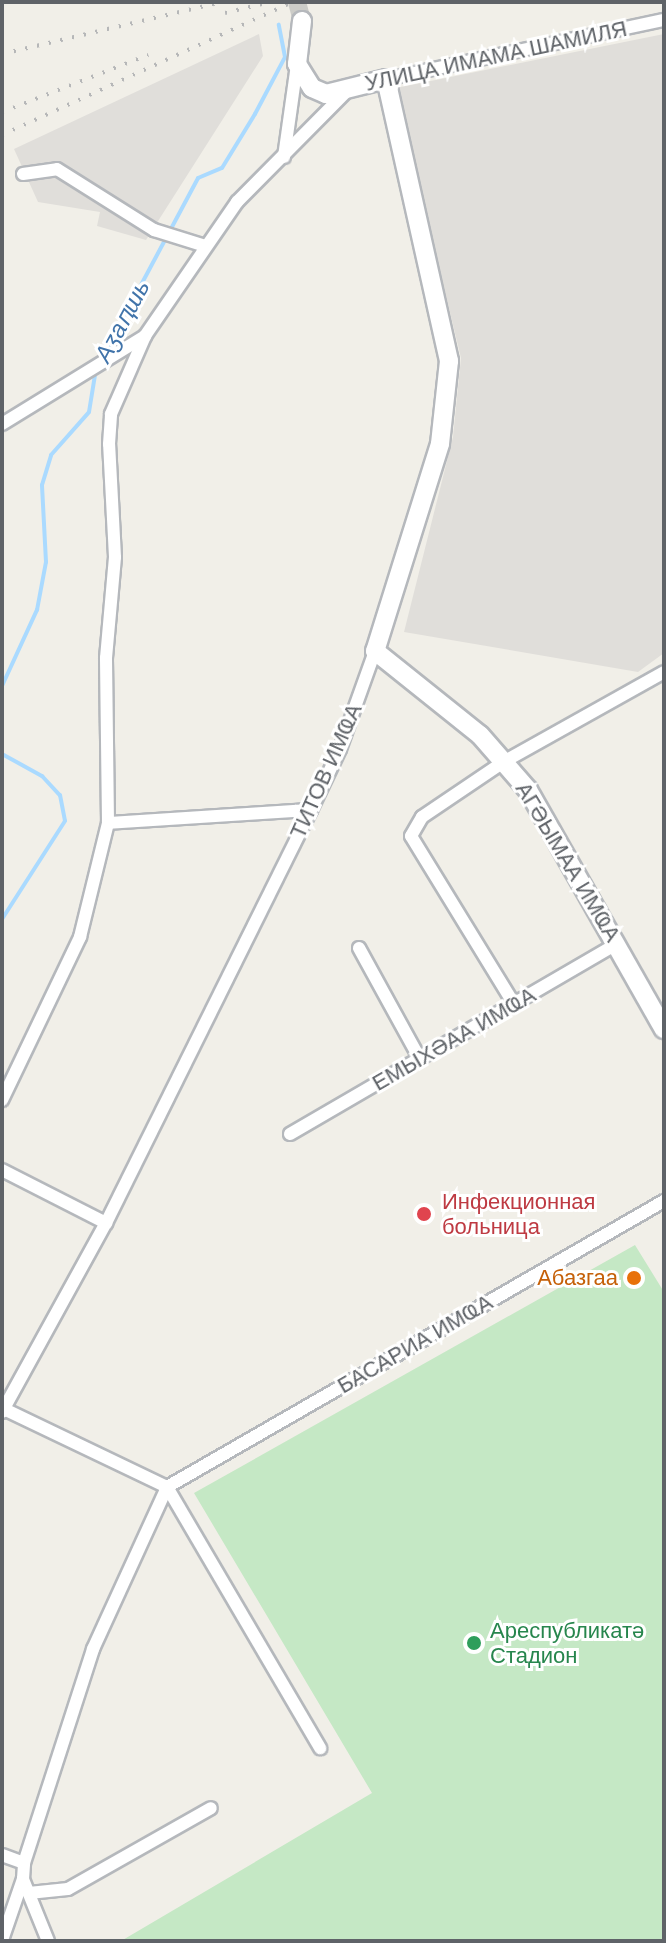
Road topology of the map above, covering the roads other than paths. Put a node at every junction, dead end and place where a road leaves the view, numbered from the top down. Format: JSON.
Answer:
{"nodes":[{"id":1,"x":664,"y":20,"type":"edge"},
{"id":2,"x":302,"y":21,"type":"tunnel mouth"},
{"id":3,"x":297,"y":64,"type":"junction"},
{"id":4,"x":386,"y":79,"type":"junction"},
{"id":5,"x":351,"y":87,"type":"junction"},
{"id":6,"x":284,"y":157,"type":"junction"},
{"id":7,"x":23,"y":174,"type":"dead end"},
{"id":8,"x":205,"y":246,"type":"junction"},
{"id":9,"x":145,"y":336,"type":"junction"},
{"id":10,"x":2,"y":424,"type":"edge"},
{"id":11,"x":375,"y":651,"type":"junction"},
{"id":12,"x":664,"y":672,"type":"edge"},
{"id":13,"x":505,"y":761,"type":"junction"},
{"id":14,"x":311,"y":810,"type":"junction"},
{"id":15,"x":108,"y":823,"type":"junction"},
{"id":16,"x":617,"y":944,"type":"junction"},
{"id":17,"x":359,"y":948,"type":"dead end"},
{"id":18,"x":514,"y":1004,"type":"junction"},
{"id":19,"x":664,"y":1029,"type":"edge"},
{"id":20,"x":420,"y":1059,"type":"junction"},
{"id":21,"x":2,"y":1100,"type":"edge"},
{"id":22,"x":290,"y":1134,"type":"dead end"},
{"id":23,"x":2,"y":1170,"type":"edge"},
{"id":24,"x":664,"y":1201,"type":"edge"},
{"id":25,"x":106,"y":1223,"type":"junction"},
{"id":26,"x":3,"y":1411,"type":"edge"},
{"id":27,"x":167,"y":1487,"type":"junction"},
{"id":28,"x":320,"y":1748,"type":"dead end"},
{"id":29,"x":211,"y":1808,"type":"dead end"},
{"id":30,"x":2,"y":1855,"type":"edge"},
{"id":31,"x":24,"y":1863,"type":"junction"},
{"id":32,"x":23,"y":1879,"type":"junction"},
{"id":33,"x":29,"y":1893,"type":"junction"},
{"id":34,"x":2,"y":1940,"type":"edge"},
{"id":35,"x":48,"y":1941,"type":"edge"}],
"edges":[{"from":1,"to":4,"type":"street","name":"УЛИЦА ИМАМА ШАМИЛЯ"},
{"from":2,"to":3,"type":"street"},
{"from":3,"to":5,"type":"street"},
{"from":3,"to":6,"type":"street"},
{"from":4,"to":5,"type":"street","name":"УЛИЦА ИМАМА ШАМИЛЯ"},
{"from":4,"to":11,"type":"street","name":"ТИТОВ ИМҨА"},
{"from":5,"to":6,"type":"street","name":"УЛИЦА ИМАМА ШАМИЛЯ"},
{"from":6,"to":8,"type":"street","name":"УЛИЦА ИМАМА ШАМИЛЯ"},
{"from":7,"to":8,"type":"street"},
{"from":8,"to":9,"type":"street","name":"УЛИЦА ИМАМА ШАМИЛЯ"},
{"from":9,"to":10,"type":"street","name":"УЛИЦА ИМАМА ШАМИЛЯ"},
{"from":9,"to":15,"type":"street"},
{"from":11,"to":13,"type":"street","name":"АГӘЫМАА ИМҨА"},
{"from":11,"to":14,"type":"street","name":"ТИТОВ ИМҨА"},
{"from":12,"to":13,"type":"street"},
{"from":13,"to":16,"type":"street","name":"АГӘЫМАА ИМҨА"},
{"from":13,"to":18,"type":"street"},
{"from":14,"to":15,"type":"street"},
{"from":14,"to":25,"type":"street","name":"ТИТОВ ИМҨА"},
{"from":15,"to":21,"type":"street"},
{"from":16,"to":18,"type":"street","name":"ЕМЫХӘАА ИМҨА"},
{"from":16,"to":19,"type":"street","name":"АГӘЫМАА ИМҨА"},
{"from":17,"to":20,"type":"street"},
{"from":18,"to":20,"type":"street","name":"ЕМЫХӘАА ИМҨА"},
{"from":20,"to":22,"type":"street","name":"ЕМЫХӘАА ИМҨА"},
{"from":23,"to":25,"type":"street"},
{"from":24,"to":27,"type":"street","name":"БАСАРИА ИМҨА"},
{"from":25,"to":26,"type":"street","name":"ТИТОВ ИМҨА"},
{"from":26,"to":27,"type":"street"},
{"from":27,"to":28,"type":"street"},
{"from":27,"to":31,"type":"street"},
{"from":29,"to":33,"type":"street"},
{"from":30,"to":31,"type":"street"},
{"from":31,"to":32,"type":"street"},
{"from":32,"to":33,"type":"street"},
{"from":32,"to":34,"type":"street"},
{"from":33,"to":35,"type":"street"}]}
